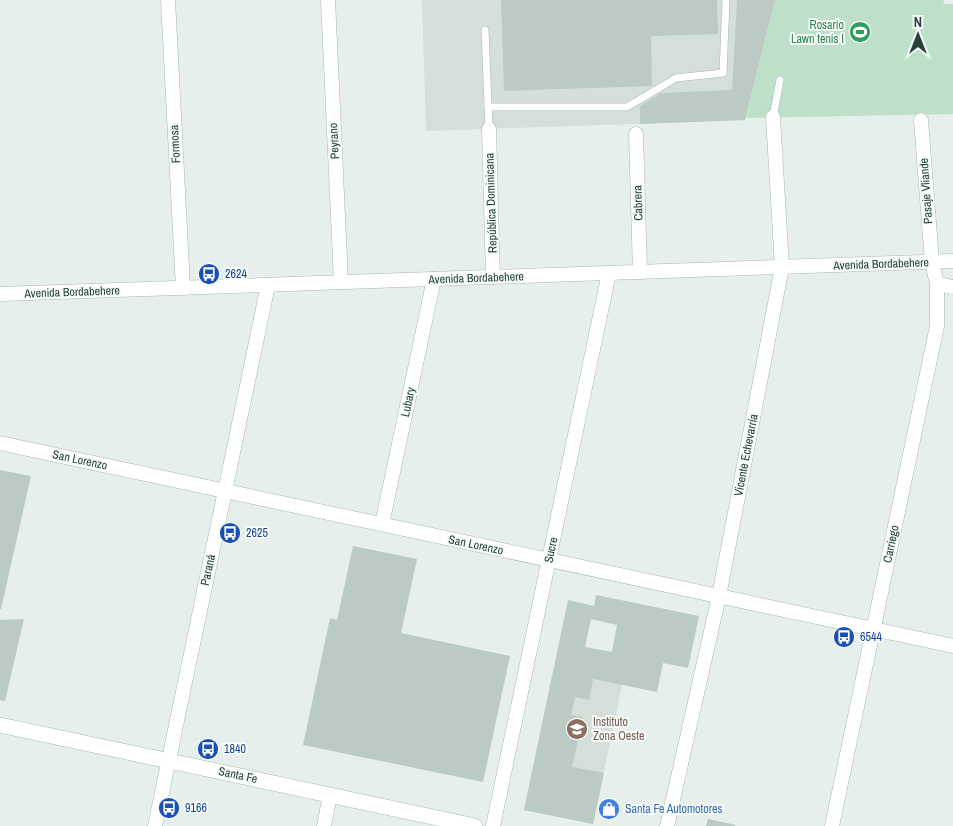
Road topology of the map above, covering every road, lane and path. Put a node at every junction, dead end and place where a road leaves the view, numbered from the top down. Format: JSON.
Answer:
{"nodes":[{"id":1,"x":168,"y":0,"type":"edge"},
{"id":2,"x":328,"y":0,"type":"edge"},
{"id":3,"x":726,"y":0,"type":"edge"},
{"id":4,"x":485,"y":30,"type":"dead end"},
{"id":5,"x":780,"y":80,"type":"dead end"},
{"id":6,"x":488,"y":108,"type":"junction"},
{"id":7,"x":773,"y":118,"type":"joint"},
{"id":8,"x":921,"y":120,"type":"dead end"},
{"id":9,"x":489,"y":129,"type":"joint"},
{"id":10,"x":636,"y":134,"type":"dead end"},
{"id":11,"x":953,"y":261,"type":"edge"},
{"id":12,"x":932,"y":262,"type":"junction"},
{"id":13,"x":782,"y":267,"type":"junction"},
{"id":14,"x":640,"y":272,"type":"junction"},
{"id":15,"x":610,"y":273,"type":"junction"},
{"id":16,"x":493,"y":277,"type":"junction"},
{"id":17,"x":434,"y":279,"type":"junction"},
{"id":18,"x":341,"y":282,"type":"junction"},
{"id":19,"x":937,"y":284,"type":"junction"},
{"id":20,"x":268,"y":285,"type":"junction"},
{"id":21,"x":953,"y":287,"type":"edge"},
{"id":22,"x":183,"y":288,"type":"junction"},
{"id":23,"x":0,"y":294,"type":"edge"},
{"id":24,"x":0,"y":443,"type":"edge"},
{"id":25,"x":225,"y":491,"type":"junction"},
{"id":26,"x":382,"y":524,"type":"junction"},
{"id":27,"x":549,"y":560,"type":"junction"},
{"id":28,"x":718,"y":596,"type":"junction"},
{"id":29,"x":874,"y":629,"type":"junction"},
{"id":30,"x":953,"y":646,"type":"edge"},
{"id":31,"x":0,"y":725,"type":"edge"},
{"id":32,"x":168,"y":760,"type":"junction"},
{"id":33,"x":330,"y":795,"type":"junction"},
{"id":34,"x":154,"y":826,"type":"edge"},
{"id":35,"x":324,"y":826,"type":"edge"},
{"id":36,"x":475,"y":826,"type":"edge"},
{"id":37,"x":493,"y":826,"type":"edge"},
{"id":38,"x":668,"y":826,"type":"edge"},
{"id":39,"x":832,"y":826,"type":"edge"}],
"edges":[{"from":1,"to":22,"type":"street","name":"Formosa"},
{"from":2,"to":18,"type":"street","name":"Peyrano"},
{"from":3,"to":6,"type":"lane"},
{"from":4,"to":6,"type":"lane"},
{"from":5,"to":7,"type":"lane","name":"Vicente Echevarría"},
{"from":6,"to":9,"type":"lane"},
{"from":7,"to":13,"type":"street","name":"Vicente Echevarría"},
{"from":8,"to":12,"type":"street","name":"Pasaje Vliande"},
{"from":9,"to":16,"type":"street","name":"República Dominicana"},
{"from":10,"to":14,"type":"street","name":"Cabrera"},
{"from":11,"to":12,"type":"street","name":"Avenida Bordabehere"},
{"from":12,"to":13,"type":"street","name":"Avenida Bordabehere"},
{"from":12,"to":19,"type":"street","name":"Carriego"},
{"from":13,"to":14,"type":"street","name":"Avenida Bordabehere"},
{"from":13,"to":28,"type":"street","name":"Vicente Echevarría"},
{"from":14,"to":15,"type":"street","name":"Avenida Bordabehere"},
{"from":15,"to":16,"type":"street","name":"Avenida Bordabehere"},
{"from":15,"to":27,"type":"street","name":"Sucre"},
{"from":16,"to":17,"type":"street","name":"Avenida Bordabehere"},
{"from":17,"to":18,"type":"street","name":"Avenida Bordabehere"},
{"from":17,"to":26,"type":"street","name":"Lubary"},
{"from":18,"to":20,"type":"street","name":"Avenida Bordabehere"},
{"from":19,"to":21,"type":"street"},
{"from":19,"to":29,"type":"street","name":"Carriego"},
{"from":20,"to":22,"type":"street","name":"Avenida Bordabehere"},
{"from":20,"to":25,"type":"street","name":"Paraná"},
{"from":22,"to":23,"type":"street","name":"Avenida Bordabehere"},
{"from":24,"to":25,"type":"street","name":"San Lorenzo"},
{"from":25,"to":26,"type":"street","name":"San Lorenzo"},
{"from":25,"to":32,"type":"street","name":"Paraná"},
{"from":26,"to":27,"type":"street","name":"San Lorenzo"},
{"from":27,"to":28,"type":"street","name":"San Lorenzo"},
{"from":27,"to":37,"type":"street","name":"Sucre"},
{"from":28,"to":29,"type":"street","name":"San Lorenzo"},
{"from":28,"to":38,"type":"street","name":"Vicente Echevarría"},
{"from":29,"to":30,"type":"street","name":"San Lorenzo"},
{"from":29,"to":39,"type":"street","name":"Carriego"},
{"from":31,"to":32,"type":"main road","name":"Santa Fe"},
{"from":32,"to":33,"type":"main road","name":"Santa Fe"},
{"from":32,"to":34,"type":"street","name":"Paraná"},
{"from":33,"to":35,"type":"street"},
{"from":33,"to":36,"type":"main road","name":"Santa Fe"}]}
